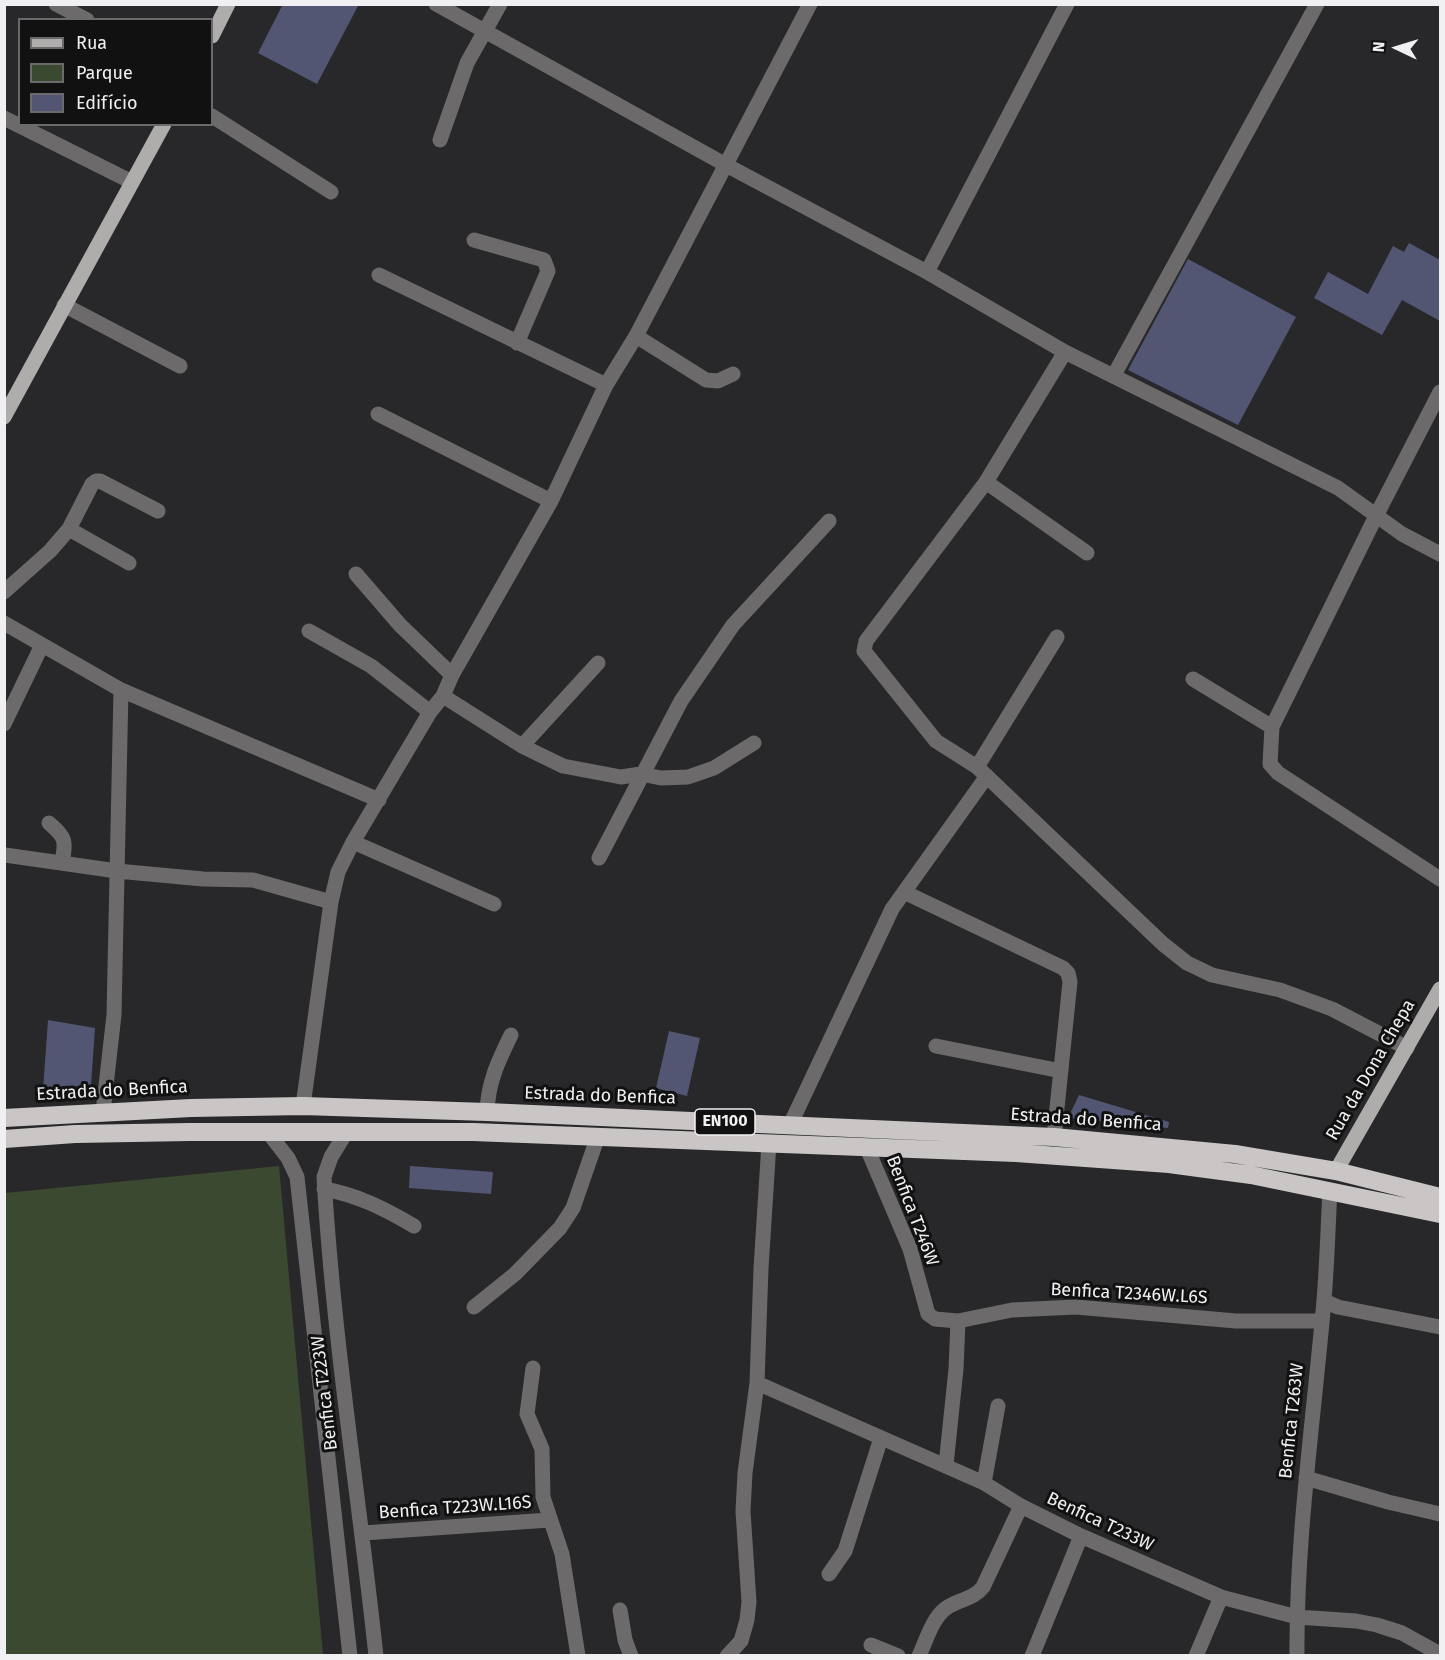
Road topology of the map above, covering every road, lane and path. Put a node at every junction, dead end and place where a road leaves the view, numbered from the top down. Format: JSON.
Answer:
{"nodes":[{"id":1,"x":56,"y":4,"type":"edge"},
{"id":2,"x":228,"y":4,"type":"edge"},
{"id":3,"x":436,"y":4,"type":"edge"},
{"id":4,"x":500,"y":4,"type":"edge"},
{"id":5,"x":810,"y":4,"type":"edge"},
{"id":6,"x":1067,"y":4,"type":"edge"},
{"id":7,"x":1317,"y":4,"type":"edge"},
{"id":8,"x":83,"y":18,"type":"edge"},
{"id":9,"x":484,"y":32,"type":"junction"},
{"id":10,"x":213,"y":34,"type":"edge"},
{"id":11,"x":213,"y":117,"type":"edge"},
{"id":12,"x":4,"y":118,"type":"edge"},
{"id":13,"x":18,"y":125,"type":"edge"},
{"id":14,"x":20,"y":126,"type":"edge"},
{"id":15,"x":163,"y":126,"type":"edge"},
{"id":16,"x":440,"y":140,"type":"dead end"},
{"id":17,"x":726,"y":165,"type":"junction"},
{"id":18,"x":132,"y":182,"type":"junction"},
{"id":19,"x":330,"y":192,"type":"dead end"},
{"id":20,"x":474,"y":240,"type":"dead end"},
{"id":21,"x":927,"y":272,"type":"junction"},
{"id":22,"x":379,"y":275,"type":"dead end"},
{"id":23,"x":64,"y":304,"type":"junction"},
{"id":24,"x":636,"y":336,"type":"junction"},
{"id":25,"x":517,"y":343,"type":"junction"},
{"id":26,"x":1065,"y":352,"type":"junction"},
{"id":27,"x":180,"y":366,"type":"dead end"},
{"id":28,"x":733,"y":374,"type":"dead end"},
{"id":29,"x":1114,"y":375,"type":"junction"},
{"id":30,"x":606,"y":385,"type":"junction"},
{"id":31,"x":1440,"y":392,"type":"edge"},
{"id":32,"x":378,"y":414,"type":"dead end"},
{"id":33,"x":4,"y":417,"type":"edge"},
{"id":34,"x":986,"y":482,"type":"junction"},
{"id":35,"x":551,"y":501,"type":"junction"},
{"id":36,"x":158,"y":511,"type":"dead end"},
{"id":37,"x":1376,"y":516,"type":"junction"},
{"id":38,"x":829,"y":521,"type":"dead end"},
{"id":39,"x":69,"y":529,"type":"junction"},
{"id":40,"x":1087,"y":553,"type":"dead end"},
{"id":41,"x":1440,"y":554,"type":"edge"},
{"id":42,"x":129,"y":562,"type":"dead end"},
{"id":43,"x":356,"y":574,"type":"dead end"},
{"id":44,"x":4,"y":591,"type":"edge"},
{"id":45,"x":4,"y":623,"type":"edge"},
{"id":46,"x":309,"y":631,"type":"dead end"},
{"id":47,"x":1057,"y":637,"type":"dead end"},
{"id":48,"x":42,"y":645,"type":"junction"},
{"id":49,"x":598,"y":663,"type":"dead end"},
{"id":50,"x":452,"y":675,"type":"junction"},
{"id":51,"x":1193,"y":679,"type":"dead end"},
{"id":52,"x":121,"y":690,"type":"junction"},
{"id":53,"x":443,"y":696,"type":"junction"},
{"id":54,"x":430,"y":712,"type":"junction"},
{"id":55,"x":4,"y":724,"type":"edge"},
{"id":56,"x":1272,"y":727,"type":"junction"},
{"id":57,"x":754,"y":743,"type":"dead end"},
{"id":58,"x":522,"y":746,"type":"junction"},
{"id":59,"x":982,"y":771,"type":"junction"},
{"id":60,"x":641,"y":774,"type":"junction"},
{"id":61,"x":379,"y":800,"type":"junction"},
{"id":62,"x":49,"y":823,"type":"dead end"},
{"id":63,"x":353,"y":842,"type":"junction"},
{"id":64,"x":5,"y":855,"type":"edge"},
{"id":65,"x":599,"y":858,"type":"dead end"},
{"id":66,"x":62,"y":863,"type":"junction"},
{"id":67,"x":117,"y":871,"type":"junction"},
{"id":68,"x":1440,"y":879,"type":"edge"},
{"id":69,"x":904,"y":892,"type":"junction"},
{"id":70,"x":331,"y":902,"type":"junction"},
{"id":71,"x":494,"y":904,"type":"dead end"},
{"id":72,"x":1440,"y":989,"type":"edge"},
{"id":73,"x":511,"y":1035,"type":"dead end"},
{"id":74,"x":936,"y":1046,"type":"dead end"},
{"id":75,"x":1407,"y":1048,"type":"junction"},
{"id":76,"x":1061,"y":1071,"type":"junction"},
{"id":77,"x":303,"y":1106,"type":"junction"},
{"id":78,"x":103,"y":1112,"type":"junction"},
{"id":79,"x":487,"y":1112,"type":"junction"},
{"id":80,"x":4,"y":1118,"type":"edge"},
{"id":81,"x":790,"y":1125,"type":"junction"},
{"id":82,"x":267,"y":1131,"type":"junction"},
{"id":83,"x":347,"y":1131,"type":"junction"},
{"id":84,"x":598,"y":1136,"type":"junction"},
{"id":85,"x":1054,"y":1137,"type":"junction"},
{"id":86,"x":4,"y":1139,"type":"edge"},
{"id":87,"x":769,"y":1143,"type":"junction"},
{"id":88,"x":867,"y":1148,"type":"junction"},
{"id":89,"x":1336,"y":1172,"type":"junction"},
{"id":90,"x":324,"y":1189,"type":"junction"},
{"id":91,"x":1330,"y":1190,"type":"junction"},
{"id":92,"x":1440,"y":1197,"type":"edge"},
{"id":93,"x":1440,"y":1214,"type":"edge"},
{"id":94,"x":414,"y":1226,"type":"dead end"},
{"id":95,"x":1324,"y":1301,"type":"junction"},
{"id":96,"x":474,"y":1307,"type":"dead end"},
{"id":97,"x":935,"y":1319,"type":"joint"},
{"id":98,"x":958,"y":1321,"type":"junction"},
{"id":99,"x":1322,"y":1321,"type":"junction"},
{"id":100,"x":1440,"y":1327,"type":"edge"},
{"id":101,"x":533,"y":1368,"type":"dead end"},
{"id":102,"x":757,"y":1383,"type":"junction"},
{"id":103,"x":998,"y":1406,"type":"dead end"},
{"id":104,"x":881,"y":1438,"type":"junction"},
{"id":105,"x":946,"y":1465,"type":"junction"},
{"id":106,"x":1306,"y":1478,"type":"junction"},
{"id":107,"x":984,"y":1483,"type":"junction"},
{"id":108,"x":1021,"y":1506,"type":"junction"},
{"id":109,"x":1440,"y":1514,"type":"edge"},
{"id":110,"x":549,"y":1520,"type":"junction"},
{"id":111,"x":363,"y":1533,"type":"junction"},
{"id":112,"x":1081,"y":1536,"type":"junction"},
{"id":113,"x":829,"y":1575,"type":"dead end"},
{"id":114,"x":1221,"y":1598,"type":"junction"},
{"id":115,"x":620,"y":1610,"type":"dead end"},
{"id":116,"x":1297,"y":1617,"type":"junction"},
{"id":117,"x":871,"y":1645,"type":"dead end"},
{"id":118,"x":1440,"y":1654,"type":"edge"},
{"id":119,"x":350,"y":1656,"type":"edge"},
{"id":120,"x":376,"y":1656,"type":"edge"},
{"id":121,"x":578,"y":1656,"type":"edge"},
{"id":122,"x":631,"y":1656,"type":"edge"},
{"id":123,"x":727,"y":1656,"type":"edge"},
{"id":124,"x":898,"y":1656,"type":"edge"},
{"id":125,"x":919,"y":1656,"type":"edge"},
{"id":126,"x":1032,"y":1656,"type":"edge"},
{"id":127,"x":1196,"y":1656,"type":"edge"},
{"id":128,"x":1297,"y":1656,"type":"edge"}],
"edges":[{"from":1,"to":8,"type":"street"},
{"from":2,"to":10,"type":"main road"},
{"from":3,"to":9,"type":"street"},
{"from":4,"to":9,"type":"street"},
{"from":5,"to":17,"type":"street"},
{"from":6,"to":21,"type":"street"},
{"from":7,"to":29,"type":"street"},
{"from":9,"to":16,"type":"street"},
{"from":9,"to":17,"type":"street"},
{"from":11,"to":19,"type":"street"},
{"from":12,"to":13,"type":"street"},
{"from":14,"to":18,"type":"street"},
{"from":15,"to":18,"type":"main road"},
{"from":17,"to":21,"type":"street"},
{"from":17,"to":24,"type":"street"},
{"from":18,"to":23,"type":"main road"},
{"from":20,"to":25,"type":"street"},
{"from":21,"to":26,"type":"street"},
{"from":22,"to":25,"type":"street"},
{"from":23,"to":27,"type":"street"},
{"from":23,"to":33,"type":"main road"},
{"from":24,"to":28,"type":"street"},
{"from":24,"to":30,"type":"street"},
{"from":25,"to":30,"type":"street"},
{"from":26,"to":29,"type":"street"},
{"from":26,"to":34,"type":"street"},
{"from":29,"to":37,"type":"street"},
{"from":30,"to":35,"type":"street"},
{"from":31,"to":37,"type":"street"},
{"from":32,"to":35,"type":"street"},
{"from":34,"to":40,"type":"street"},
{"from":34,"to":59,"type":"street"},
{"from":35,"to":50,"type":"street"},
{"from":36,"to":39,"type":"street"},
{"from":37,"to":41,"type":"street"},
{"from":37,"to":56,"type":"street"},
{"from":38,"to":60,"type":"street"},
{"from":39,"to":42,"type":"street"},
{"from":39,"to":44,"type":"street"},
{"from":43,"to":50,"type":"street"},
{"from":45,"to":48,"type":"street"},
{"from":46,"to":54,"type":"street"},
{"from":47,"to":59,"type":"street"},
{"from":48,"to":52,"type":"street"},
{"from":48,"to":55,"type":"street"},
{"from":49,"to":58,"type":"street"},
{"from":50,"to":53,"type":"street"},
{"from":51,"to":56,"type":"street"},
{"from":52,"to":61,"type":"street"},
{"from":52,"to":67,"type":"street"},
{"from":53,"to":54,"type":"street"},
{"from":53,"to":58,"type":"street"},
{"from":54,"to":61,"type":"street"},
{"from":56,"to":68,"type":"street"},
{"from":57,"to":60,"type":"street"},
{"from":58,"to":60,"type":"street"},
{"from":59,"to":69,"type":"street"},
{"from":59,"to":75,"type":"street"},
{"from":60,"to":65,"type":"street"},
{"from":61,"to":63,"type":"street"},
{"from":62,"to":66,"type":"street"},
{"from":63,"to":70,"type":"street"},
{"from":63,"to":71,"type":"street"},
{"from":64,"to":66,"type":"street"},
{"from":66,"to":67,"type":"street"},
{"from":67,"to":70,"type":"street"},
{"from":67,"to":78,"type":"street"},
{"from":69,"to":76,"type":"street"},
{"from":69,"to":81,"type":"street"},
{"from":70,"to":77,"type":"street"},
{"from":72,"to":75,"type":"main road","name":"Rua da Dona Chepa"},
{"from":73,"to":79,"type":"street"},
{"from":74,"to":76,"type":"street"},
{"from":75,"to":89,"type":"main road","name":"Rua da Dona Chepa"},
{"from":76,"to":85,"type":"street"},
{"from":77,"to":78,"type":"highway","name":"Estrada do Benfica","number":"EN100"},
{"from":77,"to":79,"type":"highway","name":"Estrada do Benfica","number":"EN100"},
{"from":78,"to":80,"type":"highway","name":"Estrada do Benfica","number":"EN100"},
{"from":79,"to":81,"type":"highway","name":"Estrada do Benfica","number":"EN100"},
{"from":81,"to":85,"type":"highway","name":"Estrada do Benfica","number":"EN100"},
{"from":82,"to":83,"type":"highway","name":"Estrada do Benfica","number":"EN100"},
{"from":82,"to":86,"type":"highway","name":"Estrada do Benfica","number":"EN100"},
{"from":82,"to":119,"type":"street"},
{"from":83,"to":84,"type":"highway","name":"Estrada do Benfica","number":"EN100"},
{"from":83,"to":90,"type":"street","name":"Benfica T223W"},
{"from":84,"to":87,"type":"highway","name":"Estrada do Benfica","number":"EN100"},
{"from":84,"to":96,"type":"street"},
{"from":85,"to":89,"type":"highway","name":"Estrada do Benfica","number":"EN100"},
{"from":87,"to":88,"type":"highway","name":"Estrada do Benfica","number":"EN100"},
{"from":87,"to":102,"type":"street"},
{"from":88,"to":91,"type":"highway","name":"Estrada do Benfica","number":"EN100"},
{"from":88,"to":97,"type":"street","name":"Benfica T246W"},
{"from":89,"to":92,"type":"highway","name":"Estrada do Benfica","number":"EN100"},
{"from":90,"to":94,"type":"street"},
{"from":90,"to":111,"type":"street","name":"Benfica T223W"},
{"from":91,"to":93,"type":"highway","name":"Estrada do Benfica","number":"EN100"},
{"from":91,"to":95,"type":"street","name":"Benfica T263W"},
{"from":95,"to":99,"type":"street","name":"Benfica T263W"},
{"from":95,"to":100,"type":"street"},
{"from":97,"to":98,"type":"street","name":"Benfica T2346W.L6S"},
{"from":98,"to":99,"type":"street","name":"Benfica T2346W.L6S"},
{"from":98,"to":105,"type":"street"},
{"from":99,"to":106,"type":"street","name":"Benfica T263W"},
{"from":101,"to":110,"type":"street"},
{"from":102,"to":104,"type":"street","name":"Benfica T233W"},
{"from":102,"to":123,"type":"street"},
{"from":103,"to":107,"type":"street"},
{"from":104,"to":105,"type":"street","name":"Benfica T233W"},
{"from":104,"to":113,"type":"street"},
{"from":105,"to":107,"type":"street","name":"Benfica T233W"},
{"from":106,"to":109,"type":"street"},
{"from":106,"to":116,"type":"street","name":"Benfica T263W"},
{"from":107,"to":108,"type":"street","name":"Benfica T233W"},
{"from":108,"to":112,"type":"street","name":"Benfica T233W"},
{"from":108,"to":125,"type":"street"},
{"from":110,"to":111,"type":"street","name":"Benfica T223W.L16S"},
{"from":110,"to":121,"type":"street"},
{"from":111,"to":120,"type":"street","name":"Benfica T223W"},
{"from":112,"to":114,"type":"street","name":"Benfica T233W"},
{"from":112,"to":126,"type":"street"},
{"from":114,"to":116,"type":"street","name":"Benfica T233W"},
{"from":114,"to":127,"type":"street"},
{"from":115,"to":122,"type":"street"},
{"from":116,"to":118,"type":"street","name":"Benfica T233W"},
{"from":116,"to":128,"type":"street","name":"Benfica T263W"},
{"from":117,"to":124,"type":"street"}]}
